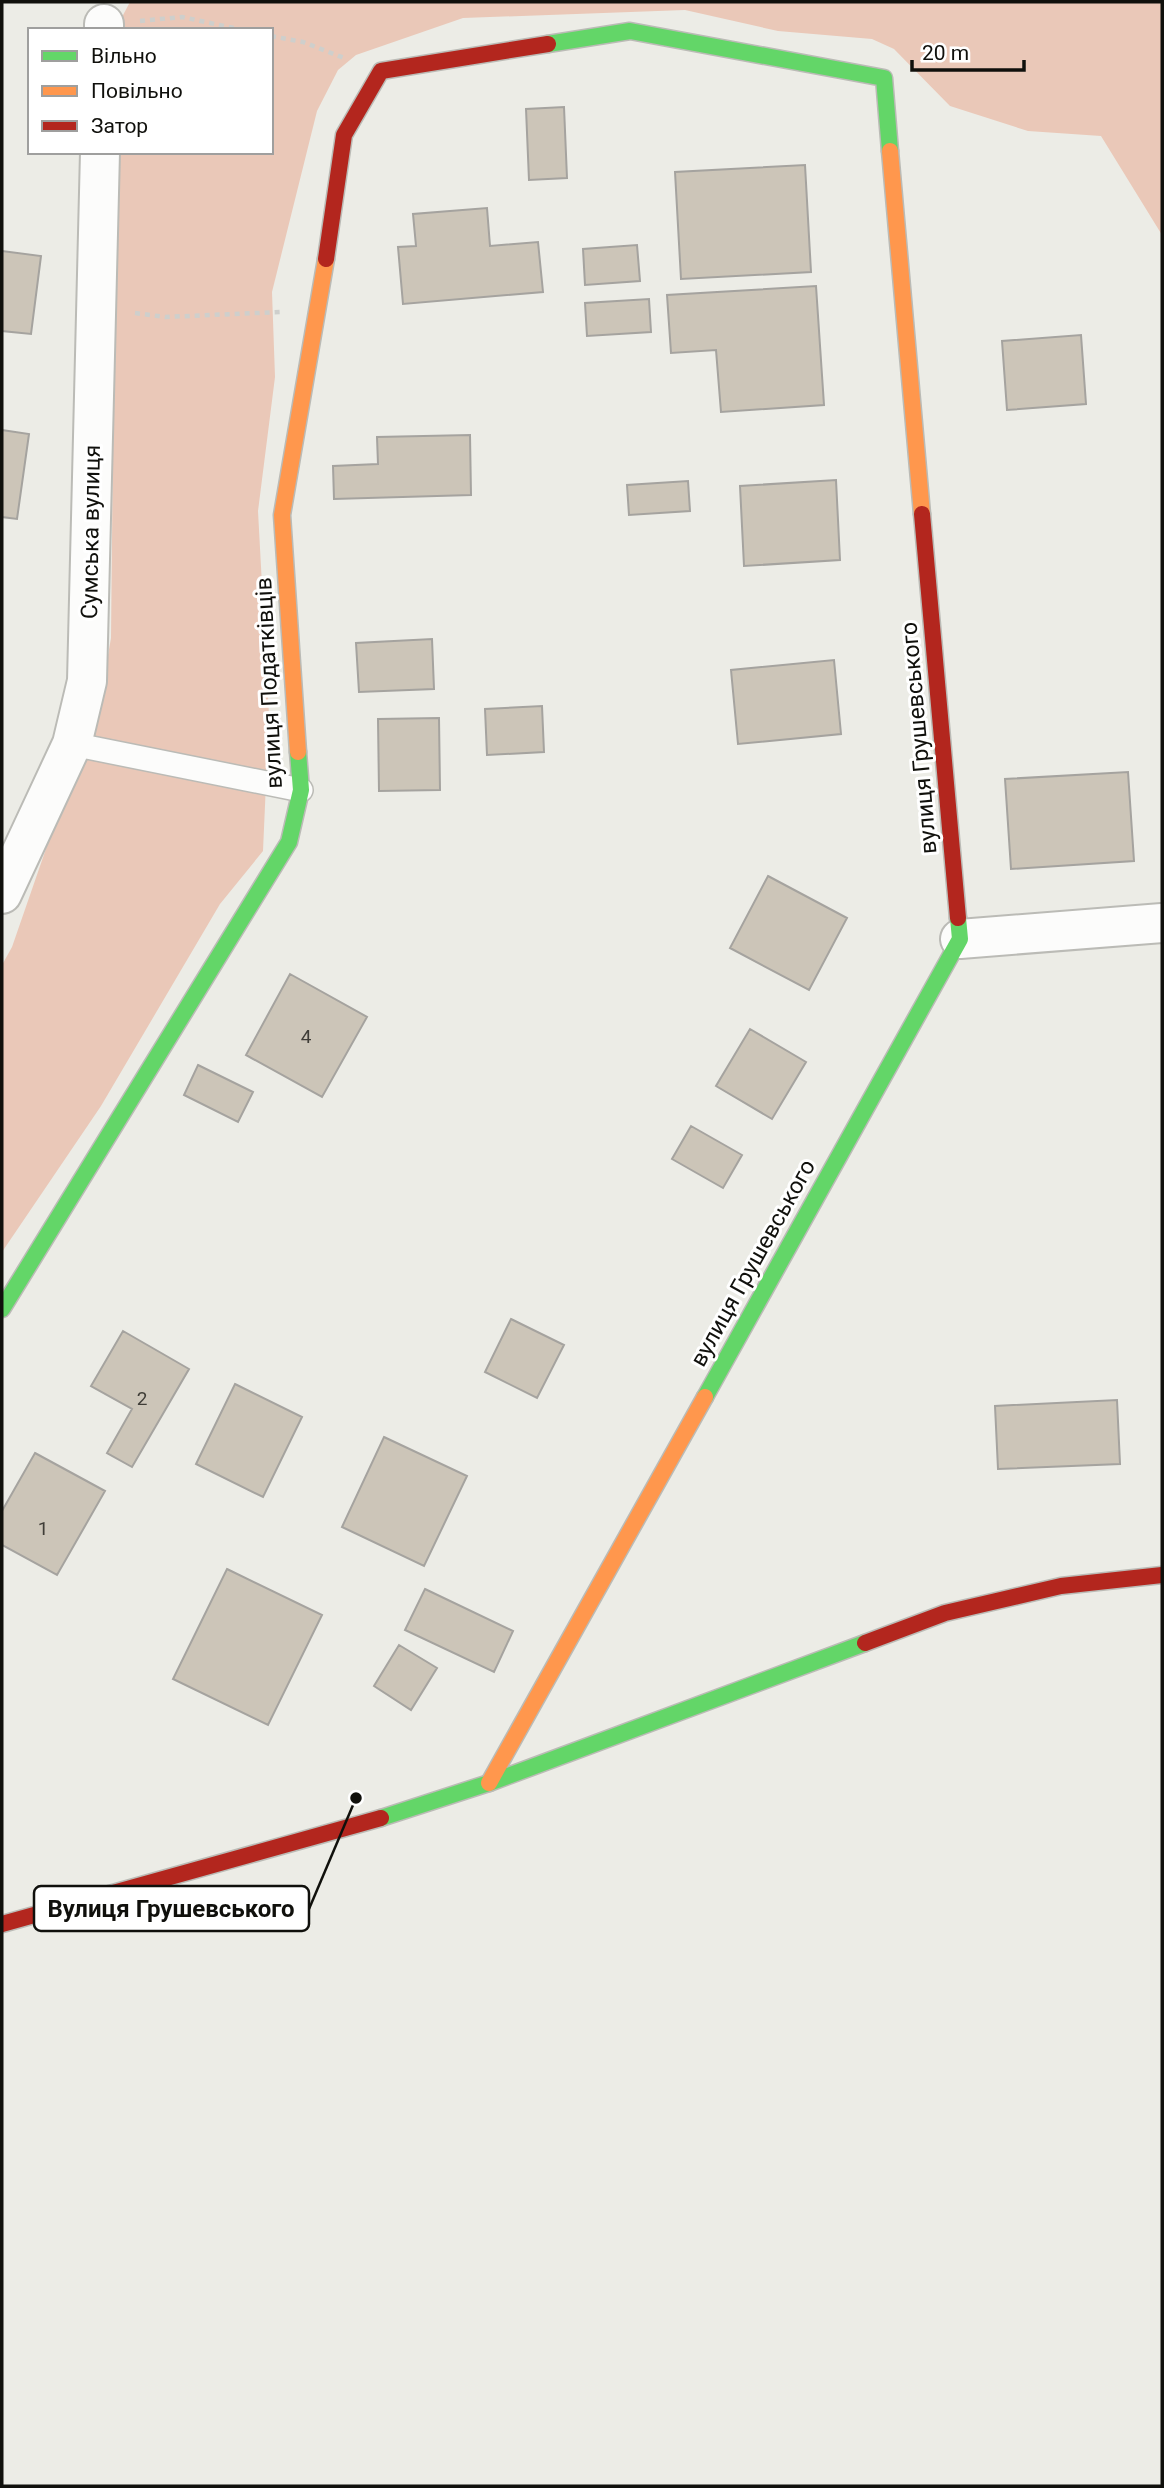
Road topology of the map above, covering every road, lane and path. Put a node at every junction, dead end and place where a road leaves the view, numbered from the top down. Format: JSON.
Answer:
{"nodes":[{"id":1,"x":104,"y":27,"type":"edge"},
{"id":2,"x":234,"y":28,"type":"edge"},
{"id":3,"x":273,"y":36,"type":"edge"},
{"id":4,"x":381,"y":71,"type":"junction"},
{"id":5,"x":100,"y":154,"type":"edge"},
{"id":6,"x":319,"y":311,"type":"junction"},
{"id":7,"x":165,"y":317,"type":"dead end"},
{"id":8,"x":72,"y":744,"type":"junction"},
{"id":9,"x":301,"y":790,"type":"junction"},
{"id":10,"x":2,"y":894,"type":"edge"},
{"id":11,"x":1162,"y":923,"type":"edge"},
{"id":12,"x":960,"y":939,"type":"junction"},
{"id":13,"x":2,"y":1309,"type":"edge"},
{"id":14,"x":1162,"y":1575,"type":"edge"},
{"id":15,"x":489,"y":1783,"type":"junction"},
{"id":16,"x":2,"y":1924,"type":"edge"}],
"edges":[{"from":1,"to":2,"type":"path"},
{"from":3,"to":4,"type":"path"},
{"from":4,"to":6,"type":"street","name":"вулиця Податківців"},
{"from":4,"to":12,"type":"street","name":"вулиця Грушевського"},
{"from":5,"to":8,"type":"street","name":"Сумська вулиця"},
{"from":6,"to":7,"type":"path"},
{"from":6,"to":9,"type":"street","name":"вулиця Податківців"},
{"from":8,"to":9,"type":"lane"},
{"from":8,"to":10,"type":"street","name":"Сумська вулиця"},
{"from":9,"to":13,"type":"street","name":"вулиця Податківців"},
{"from":11,"to":12,"type":"street"},
{"from":12,"to":15,"type":"street","name":"вулиця Грушевського"},
{"from":14,"to":15,"type":"street"},
{"from":15,"to":16,"type":"street"}]}
